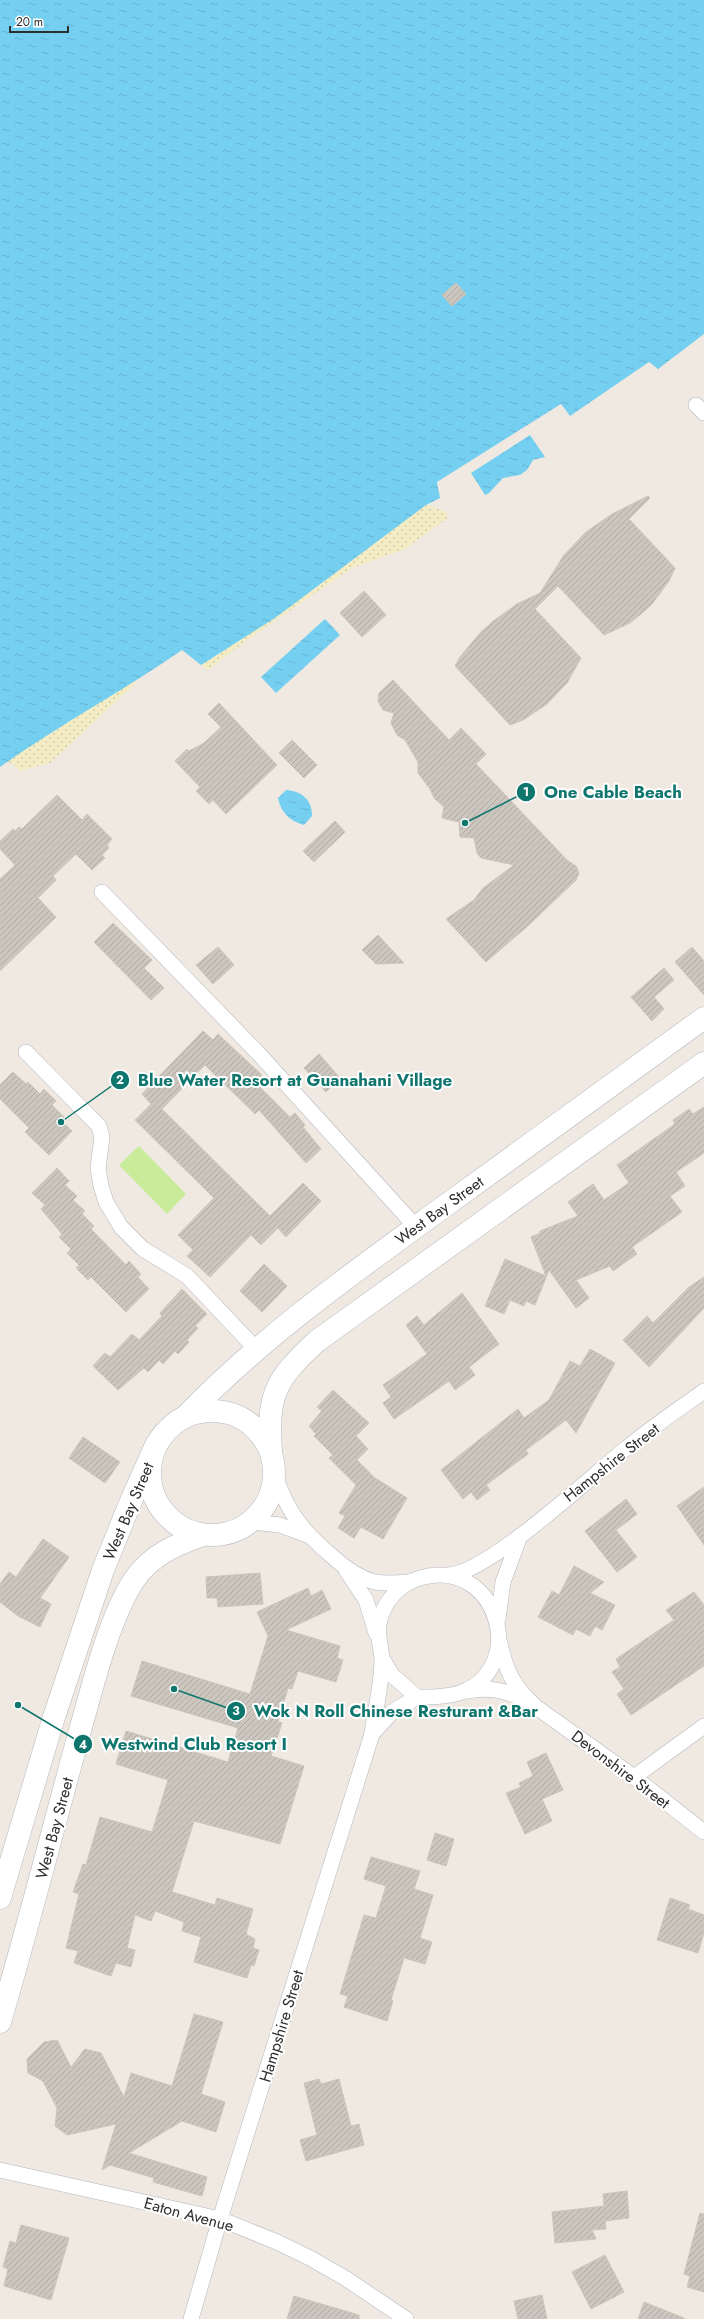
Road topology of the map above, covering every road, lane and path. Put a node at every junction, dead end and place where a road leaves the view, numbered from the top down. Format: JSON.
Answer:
{"nodes":[{"id":1,"x":102,"y":892,"type":"dead end"},
{"id":2,"x":704,"y":1018,"type":"edge"},
{"id":3,"x":26,"y":1052,"type":"dead end"},
{"id":4,"x":704,"y":1063,"type":"edge"},
{"id":5,"x":416,"y":1227,"type":"junction"},
{"id":6,"x":256,"y":1349,"type":"junction"},
{"id":7,"x":704,"y":1391,"type":"edge"},
{"id":8,"x":186,"y":1416,"type":"junction"},
{"id":9,"x":156,"y":1445,"type":"junction"},
{"id":10,"x":271,"y":1452,"type":"junction"},
{"id":11,"x":275,"y":1476,"type":"junction"},
{"id":12,"x":251,"y":1522,"type":"junction"},
{"id":13,"x":203,"y":1535,"type":"junction"},
{"id":14,"x":307,"y":1535,"type":"junction"},
{"id":15,"x":520,"y":1536,"type":"junction"},
{"id":16,"x":343,"y":1566,"type":"junction"},
{"id":17,"x":437,"y":1575,"type":"junction"},
{"id":18,"x":409,"y":1582,"type":"junction"},
{"id":19,"x":498,"y":1620,"type":"junction"},
{"id":20,"x":500,"y":1638,"type":"junction"},
{"id":21,"x":378,"y":1640,"type":"junction"},
{"id":22,"x":382,"y":1658,"type":"junction"},
{"id":23,"x":464,"y":1691,"type":"junction"},
{"id":24,"x":417,"y":1697,"type":"junction"},
{"id":25,"x":536,"y":1707,"type":"junction"},
{"id":26,"x":704,"y":1726,"type":"edge"},
{"id":27,"x":372,"y":1734,"type":"junction"},
{"id":28,"x":634,"y":1777,"type":"junction"},
{"id":29,"x":704,"y":1832,"type":"edge"},
{"id":30,"x":0,"y":1898,"type":"edge"},
{"id":31,"x":0,"y":2022,"type":"edge"},
{"id":32,"x":0,"y":2170,"type":"edge"},
{"id":33,"x":220,"y":2219,"type":"junction"},
{"id":34,"x":191,"y":2319,"type":"edge"},
{"id":35,"x":406,"y":2319,"type":"edge"}],
"edges":[{"from":1,"to":5,"type":"street"},
{"from":2,"to":5,"type":"main road","name":"West Bay Street"},
{"from":3,"to":6,"type":"street"},
{"from":4,"to":10,"type":"main road"},
{"from":5,"to":6,"type":"main road","name":"West Bay Street"},
{"from":6,"to":8,"type":"main road","name":"West Bay Street"},
{"from":7,"to":15,"type":"street","name":"Hampshire Street"},
{"from":8,"to":9,"type":"main road"},
{"from":8,"to":10,"type":"main road"},
{"from":9,"to":13,"type":"main road"},
{"from":9,"to":30,"type":"main road","name":"West Bay Street"},
{"from":10,"to":11,"type":"main road"},
{"from":11,"to":12,"type":"main road"},
{"from":11,"to":14,"type":"street"},
{"from":12,"to":13,"type":"main road"},
{"from":12,"to":14,"type":"street"},
{"from":13,"to":31,"type":"main road","name":"West Bay Street"},
{"from":14,"to":16,"type":"street"},
{"from":15,"to":17,"type":"street","name":"Hampshire Street"},
{"from":15,"to":19,"type":"street"},
{"from":16,"to":18,"type":"street"},
{"from":16,"to":21,"type":"street"},
{"from":17,"to":18,"type":"street"},
{"from":17,"to":19,"type":"street"},
{"from":18,"to":21,"type":"street"},
{"from":19,"to":20,"type":"street"},
{"from":20,"to":23,"type":"street"},
{"from":20,"to":25,"type":"street","name":"Devonshire Street"},
{"from":21,"to":22,"type":"street"},
{"from":22,"to":24,"type":"street"},
{"from":22,"to":27,"type":"street","name":"Hampshire Street"},
{"from":23,"to":24,"type":"street"},
{"from":23,"to":25,"type":"street","name":"Devonshire Street"},
{"from":24,"to":27,"type":"street","name":"Hampshire Street"},
{"from":25,"to":28,"type":"street","name":"Devonshire Street"},
{"from":26,"to":28,"type":"street"},
{"from":27,"to":33,"type":"street","name":"Hampshire Street"},
{"from":28,"to":29,"type":"street","name":"Devonshire Street"},
{"from":32,"to":33,"type":"street","name":"Eaton Avenue"},
{"from":33,"to":34,"type":"street","name":"Hampshire Street"},
{"from":33,"to":35,"type":"street","name":"Eaton Avenue"}]}
